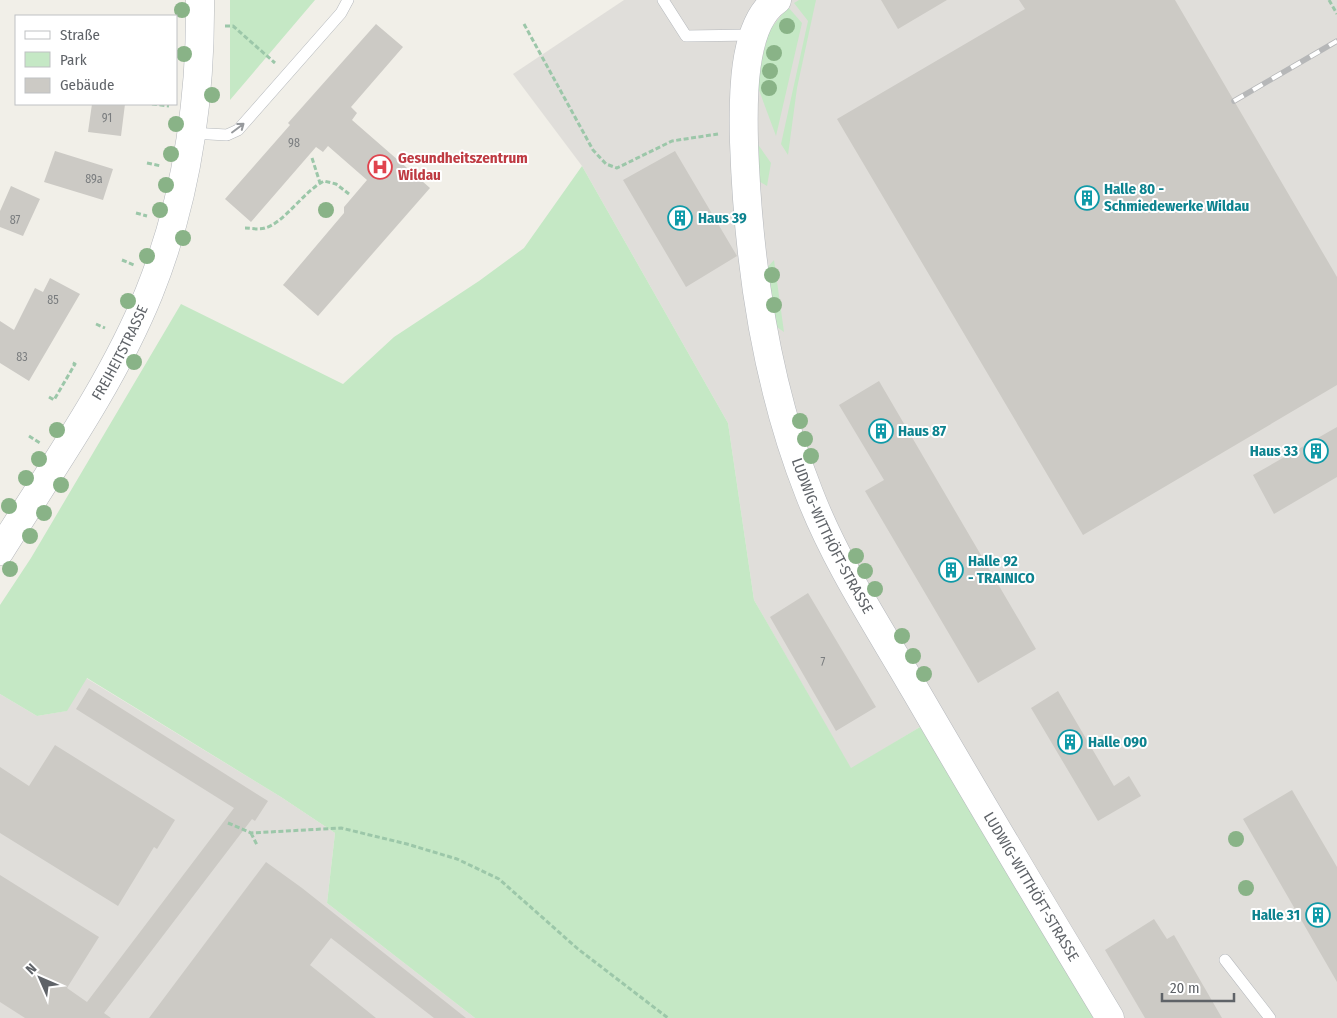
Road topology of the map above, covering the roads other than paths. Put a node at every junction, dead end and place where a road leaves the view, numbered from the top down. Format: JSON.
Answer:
{"nodes":[{"id":1,"x":200,"y":0,"type":"edge"},
{"id":2,"x":348,"y":0,"type":"edge"},
{"id":3,"x":663,"y":0,"type":"edge"},
{"id":4,"x":777,"y":0,"type":"edge"},
{"id":5,"x":754,"y":35,"type":"junction"},
{"id":6,"x":191,"y":133,"type":"junction"},
{"id":7,"x":0,"y":551,"type":"edge"},
{"id":8,"x":1225,"y":960,"type":"dead end"},
{"id":9,"x":1110,"y":1018,"type":"edge"},
{"id":10,"x":1270,"y":1018,"type":"edge"}],
"edges":[{"from":1,"to":6,"type":"street","name":"FREIHEITSTRASSE"},
{"from":6,"to":2,"type":"lane","one_way":true},
{"from":3,"to":5,"type":"lane"},
{"from":4,"to":5,"type":"street","name":"LUDWIG-WITTHÖFT-STRASSE"},
{"from":5,"to":9,"type":"street","name":"LUDWIG-WITTHÖFT-STRASSE"},
{"from":6,"to":7,"type":"street","name":"FREIHEITSTRASSE"},
{"from":8,"to":10,"type":"lane"}]}
